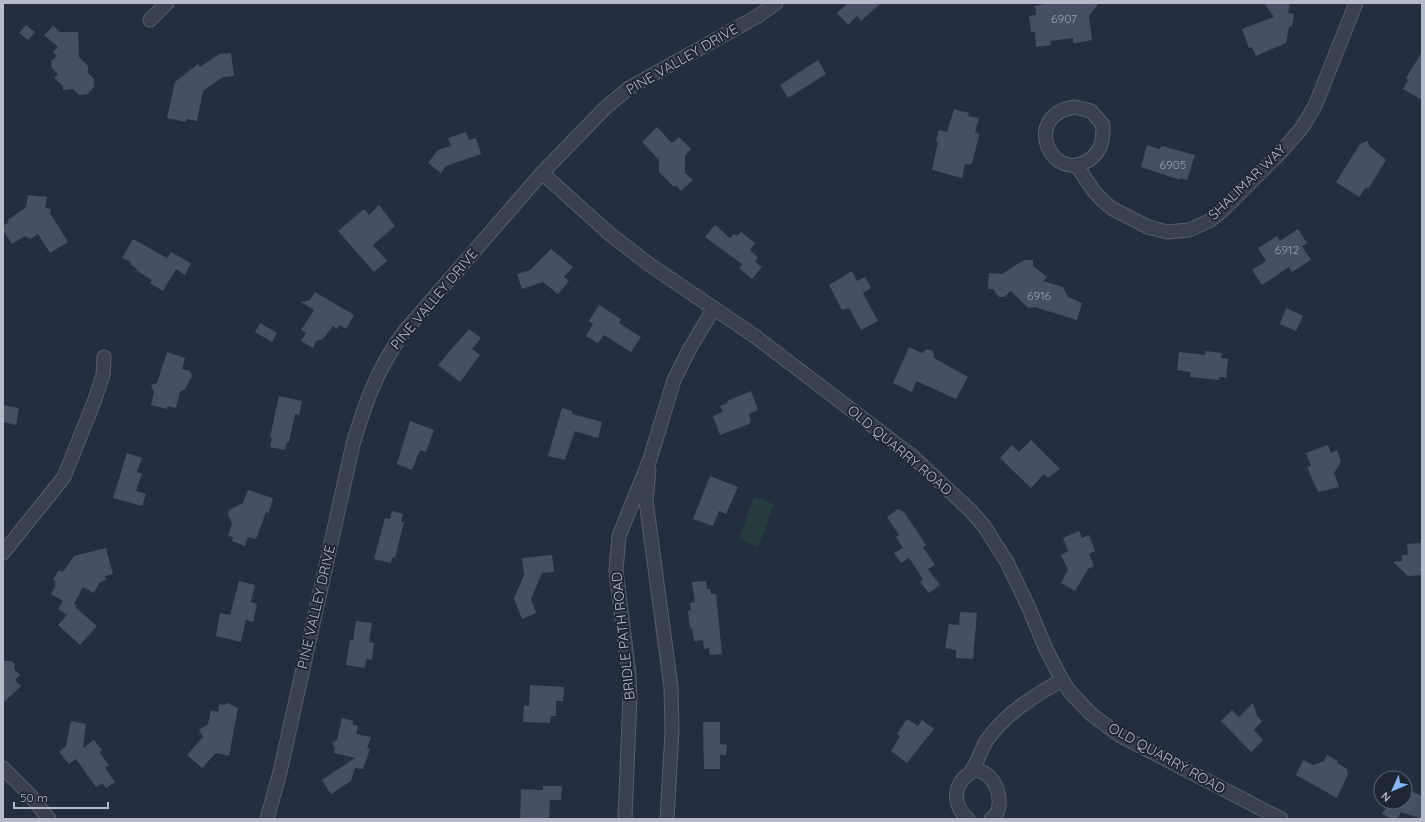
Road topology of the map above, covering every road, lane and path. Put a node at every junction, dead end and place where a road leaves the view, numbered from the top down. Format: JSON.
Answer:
{"nodes":[{"id":1,"x":167,"y":3,"type":"edge"},
{"id":2,"x":776,"y":3,"type":"edge"},
{"id":3,"x":1356,"y":3,"type":"edge"},
{"id":4,"x":150,"y":20,"type":"dead end"},
{"id":5,"x":1077,"y":166,"type":"junction"},
{"id":6,"x":542,"y":173,"type":"junction"},
{"id":7,"x":714,"y":308,"type":"junction"},
{"id":8,"x":104,"y":357,"type":"dead end"},
{"id":9,"x":650,"y":459,"type":"junction"},
{"id":10,"x":3,"y":554,"type":"edge"},
{"id":11,"x":1062,"y":680,"type":"junction"},
{"id":12,"x":3,"y":768,"type":"edge"},
{"id":13,"x":972,"y":772,"type":"junction"},
{"id":14,"x":49,"y":819,"type":"edge"},
{"id":15,"x":267,"y":819,"type":"edge"},
{"id":16,"x":625,"y":819,"type":"edge"},
{"id":17,"x":667,"y":819,"type":"edge"},
{"id":18,"x":968,"y":819,"type":"edge"},
{"id":19,"x":991,"y":819,"type":"edge"},
{"id":20,"x":1281,"y":819,"type":"edge"}],
"edges":[{"from":1,"to":4,"type":"street"},
{"from":2,"to":6,"type":"street","name":"PINE VALLEY DRIVE"},
{"from":3,"to":5,"type":"street","name":"SHALIMAR WAY"},
{"from":5,"to":5,"type":"street"},
{"from":6,"to":7,"type":"street","name":"OLD QUARRY ROAD"},
{"from":6,"to":15,"type":"street","name":"PINE VALLEY DRIVE"},
{"from":7,"to":9,"type":"street","name":"BRIDLE PATH ROAD"},
{"from":7,"to":11,"type":"street","name":"OLD QUARRY ROAD"},
{"from":8,"to":10,"type":"street"},
{"from":9,"to":16,"type":"street","name":"BRIDLE PATH ROAD"},
{"from":9,"to":17,"type":"street","name":"BRIDLE PATH ROAD"},
{"from":11,"to":13,"type":"street"},
{"from":11,"to":20,"type":"street","name":"OLD QUARRY ROAD"},
{"from":12,"to":14,"type":"street"},
{"from":13,"to":18,"type":"street"},
{"from":13,"to":19,"type":"street"}]}
